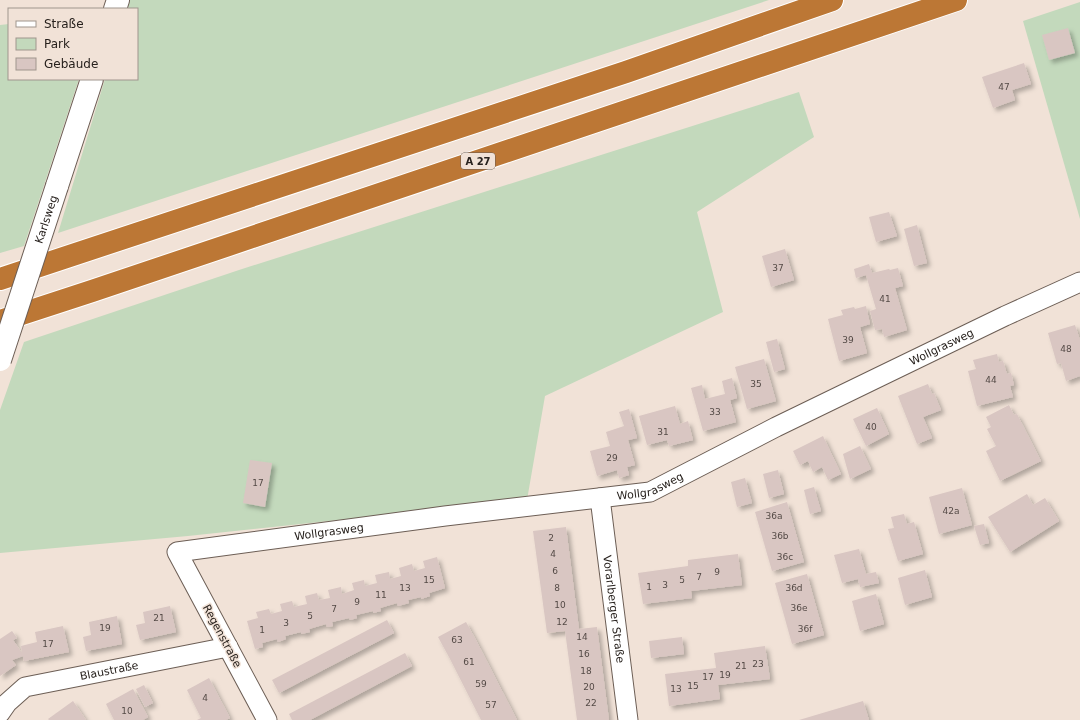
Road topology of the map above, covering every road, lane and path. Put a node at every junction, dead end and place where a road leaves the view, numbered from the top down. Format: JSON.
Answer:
{"nodes":[{"id":1,"x":832,"y":0,"type":"edge"},
{"id":2,"x":956,"y":0,"type":"edge"},
{"id":3,"x":92,"y":80,"type":"edge"},
{"id":4,"x":0,"y":279,"type":"edge"},
{"id":5,"x":1080,"y":282,"type":"edge"},
{"id":6,"x":0,"y":321,"type":"edge"},
{"id":7,"x":0,"y":360,"type":"edge"},
{"id":8,"x":600,"y":498,"type":"junction"},
{"id":9,"x":177,"y":552,"type":"joint"},
{"id":10,"x":228,"y":647,"type":"junction"},
{"id":11,"x":0,"y":713,"type":"edge"},
{"id":12,"x":267,"y":720,"type":"edge"},
{"id":13,"x":628,"y":720,"type":"edge"}],
"edges":[{"from":1,"to":4,"type":"highway"},
{"from":2,"to":6,"type":"highway","number":"A 27"},
{"from":3,"to":7,"type":"street","name":"Karlsweg","bridge":true},
{"from":5,"to":8,"type":"street","name":"Wollgrasweg"},
{"from":8,"to":9,"type":"street","name":"Wollgrasweg"},
{"from":8,"to":13,"type":"street","name":"Vorarlberger Straße"},
{"from":9,"to":10,"type":"street","name":"Regenstraße"},
{"from":10,"to":11,"type":"street","name":"Blaustraße"},
{"from":10,"to":12,"type":"street","name":"Regenstraße"}]}
